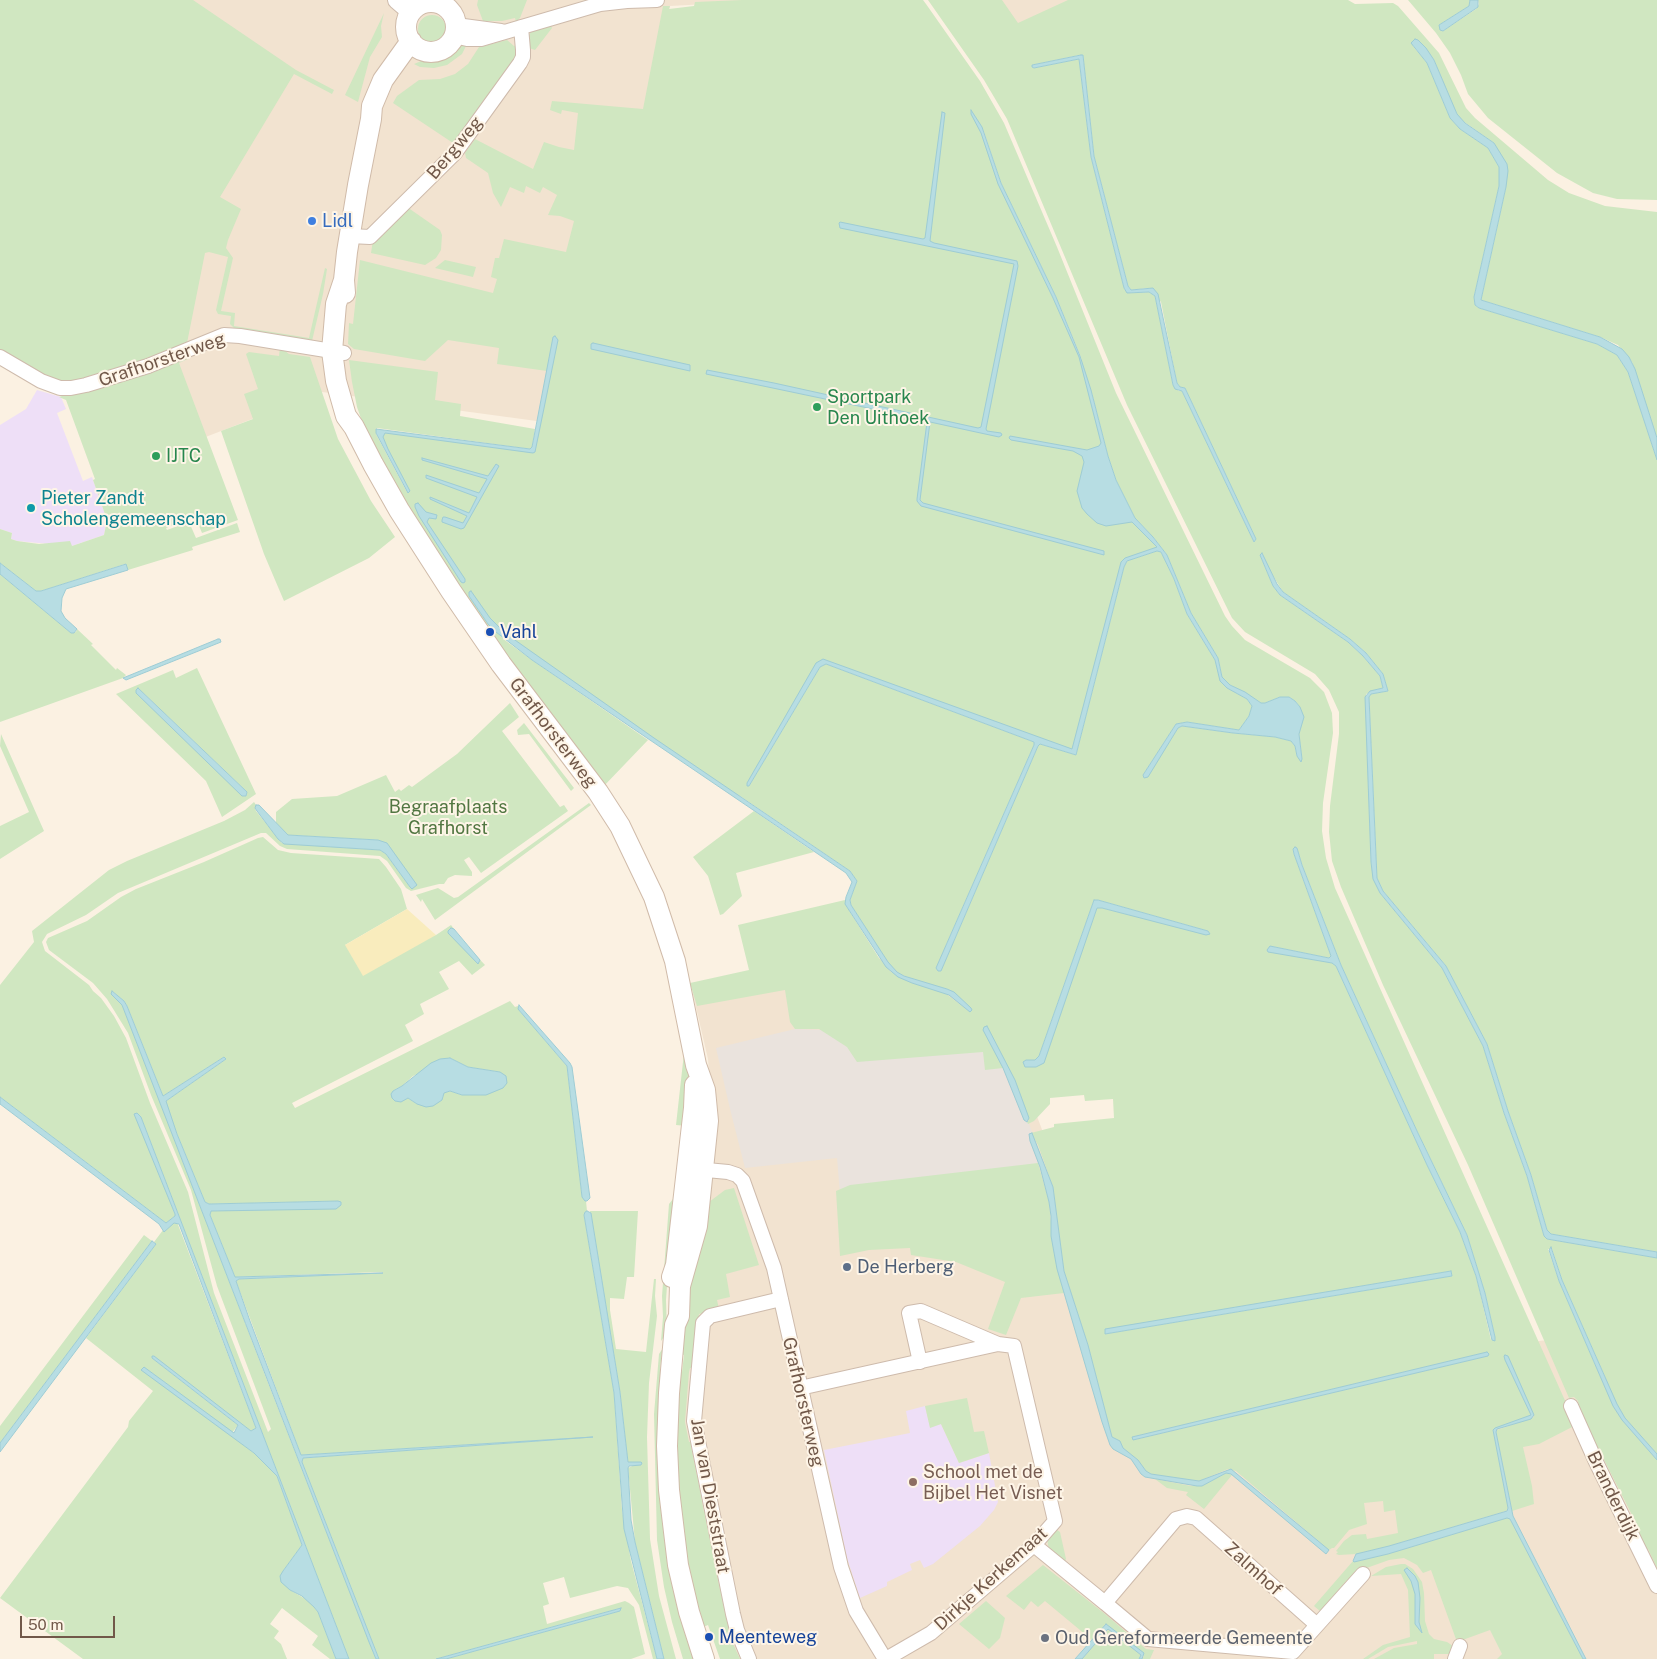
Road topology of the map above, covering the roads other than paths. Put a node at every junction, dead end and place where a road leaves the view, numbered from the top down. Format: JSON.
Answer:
{"nodes":[{"id":1,"x":657,"y":0,"type":"edge"},
{"id":2,"x":442,"y":2,"type":"edge"},
{"id":3,"x":404,"y":6,"type":"edge"},
{"id":4,"x":520,"y":26,"type":"junction"},
{"id":5,"x":455,"y":31,"type":"junction"},
{"id":6,"x":416,"y":46,"type":"junction"},
{"id":7,"x":350,"y":236,"type":"junction"},
{"id":8,"x":338,"y":352,"type":"junction"},
{"id":9,"x":0,"y":357,"type":"edge"},
{"id":10,"x":695,"y":1169,"type":"junction"},
{"id":11,"x":781,"y":1299,"type":"junction"},
{"id":12,"x":998,"y":1344,"type":"junction"},
{"id":13,"x":920,"y":1362,"type":"junction"},
{"id":14,"x":800,"y":1388,"type":"junction"},
{"id":15,"x":1571,"y":1406,"type":"dead end"},
{"id":16,"x":1034,"y":1545,"type":"junction"},
{"id":17,"x":1363,"y":1574,"type":"dead end"},
{"id":18,"x":1657,"y":1586,"type":"edge"},
{"id":19,"x":1105,"y":1603,"type":"junction"},
{"id":20,"x":1318,"y":1625,"type":"junction"},
{"id":21,"x":704,"y":1659,"type":"edge"},
{"id":22,"x":750,"y":1659,"type":"edge"},
{"id":23,"x":885,"y":1659,"type":"edge"}],
"edges":[{"from":1,"to":4,"type":"street"},
{"from":2,"to":3,"type":"main road"},
{"from":2,"to":5,"type":"main road"},
{"from":3,"to":6,"type":"main road"},
{"from":4,"to":5,"type":"street"},
{"from":4,"to":7,"type":"street","name":"Bergweg"},
{"from":5,"to":6,"type":"main road"},
{"from":6,"to":7,"type":"main road","name":"Grafhorsterweg"},
{"from":7,"to":8,"type":"main road","name":"Grafhorsterweg"},
{"from":8,"to":9,"type":"street","name":"Grafhorsterweg"},
{"from":8,"to":10,"type":"main road","name":"Grafhorsterweg"},
{"from":10,"to":11,"type":"street","name":"Grafhorsterweg"},
{"from":10,"to":21,"type":"main road","name":"Grafhorsterweg"},
{"from":11,"to":14,"type":"street","name":"Grafhorsterweg"},
{"from":11,"to":22,"type":"street","name":"Jan van Dieststraat"},
{"from":12,"to":13,"type":"street"},
{"from":12,"to":13,"type":"street","name":"Dirkje Kerkemaat"},
{"from":12,"to":16,"type":"street","name":"Dirkje Kerkemaat"},
{"from":13,"to":14,"type":"street"},
{"from":14,"to":23,"type":"street","name":"Grafhorsterweg"},
{"from":15,"to":18,"type":"street","name":"Branderdijk"},
{"from":16,"to":19,"type":"street"},
{"from":16,"to":23,"type":"street","name":"Dirkje Kerkemaat"},
{"from":17,"to":20,"type":"street"},
{"from":19,"to":20,"type":"street"},
{"from":19,"to":20,"type":"street","name":"Zalmhof"}]}
